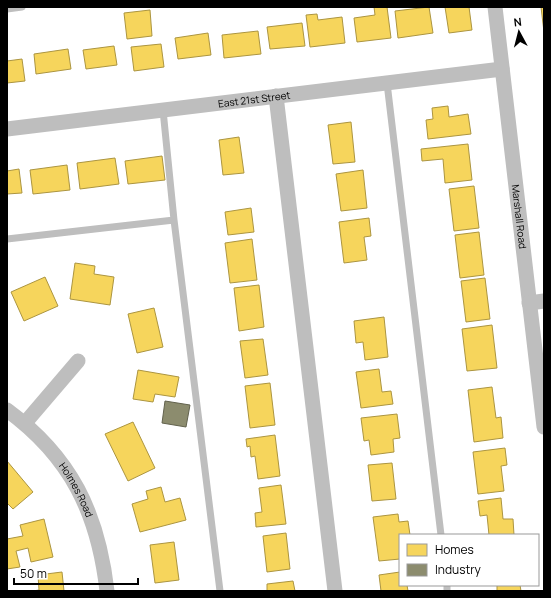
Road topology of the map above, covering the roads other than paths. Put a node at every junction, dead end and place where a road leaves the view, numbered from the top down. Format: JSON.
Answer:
{"nodes":[{"id":1,"x":22,"y":7,"type":"edge"},
{"id":2,"x":494,"y":7,"type":"edge"},
{"id":3,"x":7,"y":9,"type":"edge"},
{"id":4,"x":502,"y":69,"type":"junction"},
{"id":5,"x":387,"y":83,"type":"junction"},
{"id":6,"x":276,"y":96,"type":"junction"},
{"id":7,"x":162,"y":110,"type":"junction"},
{"id":8,"x":7,"y":129,"type":"edge"},
{"id":9,"x":174,"y":220,"type":"junction"},
{"id":10,"x":7,"y":239,"type":"edge"},
{"id":11,"x":537,"y":302,"type":"edge"},
{"id":12,"x":78,"y":361,"type":"dead end"},
{"id":13,"x":7,"y":410,"type":"edge"},
{"id":14,"x":24,"y":423,"type":"junction"},
{"id":15,"x":544,"y":427,"type":"edge"},
{"id":16,"x":441,"y":534,"type":"edge"},
{"id":17,"x":107,"y":591,"type":"edge"},
{"id":18,"x":220,"y":591,"type":"edge"},
{"id":19,"x":335,"y":591,"type":"edge"}],
"edges":[{"from":1,"to":3,"type":"lane"},
{"from":2,"to":4,"type":"street","name":"Marshall Road"},
{"from":4,"to":5,"type":"street","name":"East 21st Street"},
{"from":4,"to":11,"type":"street","name":"Marshall Road"},
{"from":5,"to":6,"type":"street","name":"East 21st Street"},
{"from":5,"to":16,"type":"lane"},
{"from":6,"to":7,"type":"street","name":"East 21st Street"},
{"from":6,"to":19,"type":"street"},
{"from":7,"to":8,"type":"street","name":"East 21st Street"},
{"from":7,"to":9,"type":"lane"},
{"from":9,"to":10,"type":"lane"},
{"from":9,"to":18,"type":"lane"},
{"from":11,"to":15,"type":"street","name":"Marshall Road"},
{"from":12,"to":14,"type":"street"},
{"from":13,"to":14,"type":"street","name":"Holmes Road"},
{"from":14,"to":17,"type":"street","name":"Holmes Road"}]}
